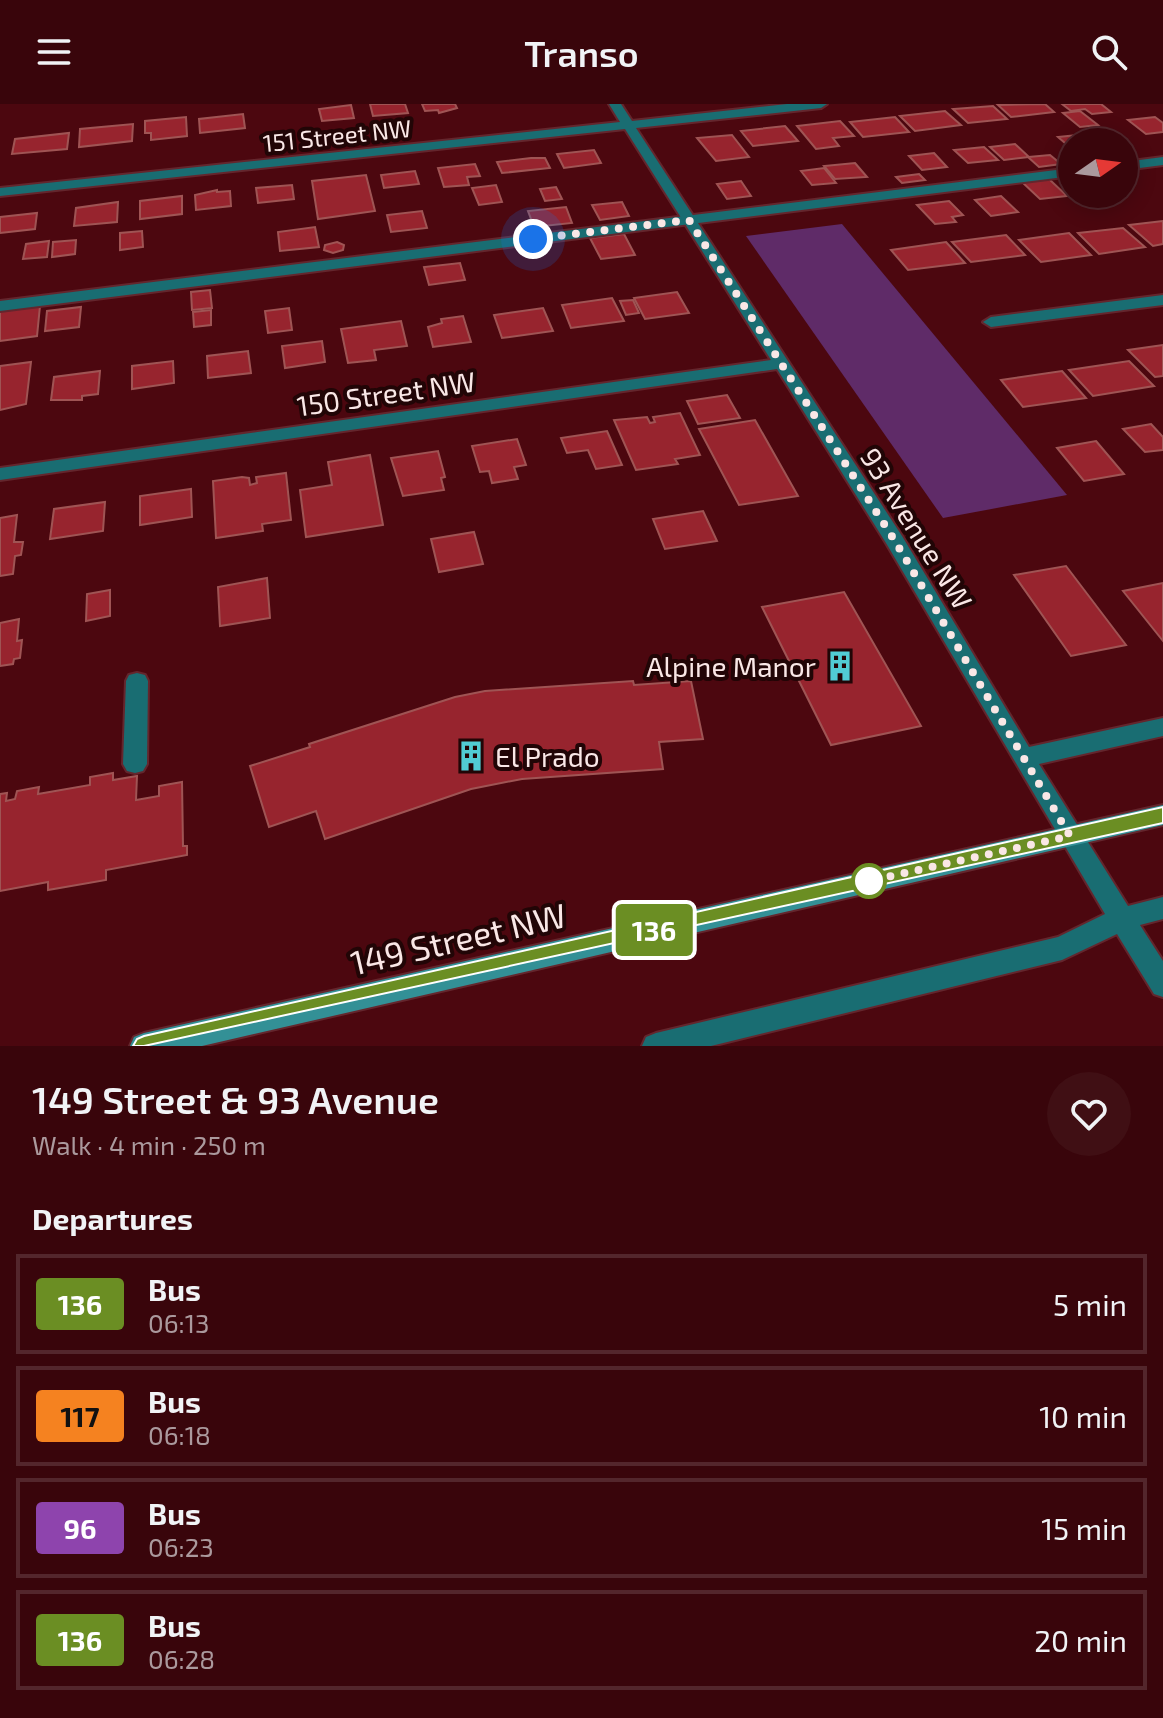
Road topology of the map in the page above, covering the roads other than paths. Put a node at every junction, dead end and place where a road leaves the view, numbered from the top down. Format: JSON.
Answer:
{"nodes":[{"id":1,"x":615,"y":104,"type":"edge"},
{"id":2,"x":821,"y":104,"type":"edge"},
{"id":3,"x":629,"y":126,"type":"junction"},
{"id":4,"x":1163,"y":161,"type":"edge"},
{"id":5,"x":1138,"y":164,"type":"edge"},
{"id":6,"x":1058,"y":174,"type":"edge"},
{"id":7,"x":0,"y":192,"type":"edge"},
{"id":8,"x":689,"y":220,"type":"junction"},
{"id":9,"x":1163,"y":300,"type":"edge"},
{"id":10,"x":0,"y":306,"type":"edge"},
{"id":11,"x":991,"y":322,"type":"dead end"},
{"id":12,"x":780,"y":364,"type":"junction"},
{"id":13,"x":0,"y":474,"type":"edge"},
{"id":14,"x":137,"y":681,"type":"dead end"},
{"id":15,"x":1163,"y":727,"type":"edge"},
{"id":16,"x":1023,"y":758,"type":"junction"},
{"id":17,"x":135,"y":764,"type":"dead end"},
{"id":18,"x":1163,"y":815,"type":"edge"},
{"id":19,"x":1070,"y":836,"type":"junction"},
{"id":20,"x":1163,"y":908,"type":"edge"},
{"id":21,"x":1121,"y":919,"type":"junction"},
{"id":22,"x":1163,"y":985,"type":"edge"},
{"id":23,"x":144,"y":1046,"type":"edge"},
{"id":24,"x":656,"y":1046,"type":"edge"}],
"edges":[{"from":1,"to":3,"type":"street","name":"93 Avenue NW"},
{"from":2,"to":3,"type":"street","name":"151 Street NW"},
{"from":3,"to":7,"type":"street","name":"151 Street NW"},
{"from":3,"to":8,"type":"street","name":"93 Avenue NW"},
{"from":4,"to":5,"type":"street"},
{"from":6,"to":8,"type":"street"},
{"from":8,"to":10,"type":"street"},
{"from":8,"to":12,"type":"street","name":"93 Avenue NW"},
{"from":9,"to":11,"type":"street"},
{"from":12,"to":13,"type":"street","name":"150 Street NW"},
{"from":12,"to":16,"type":"street","name":"93 Avenue NW"},
{"from":14,"to":17,"type":"street"},
{"from":15,"to":16,"type":"street"},
{"from":16,"to":19,"type":"street","name":"93 Avenue NW"},
{"from":18,"to":19,"type":"main road","name":"149 Street NW"},
{"from":19,"to":21,"type":"street","name":"93 Avenue NW"},
{"from":19,"to":23,"type":"main road","name":"149 Street NW"},
{"from":20,"to":21,"type":"street"},
{"from":21,"to":22,"type":"street","name":"93 Avenue NW"},
{"from":21,"to":24,"type":"street"}]}
